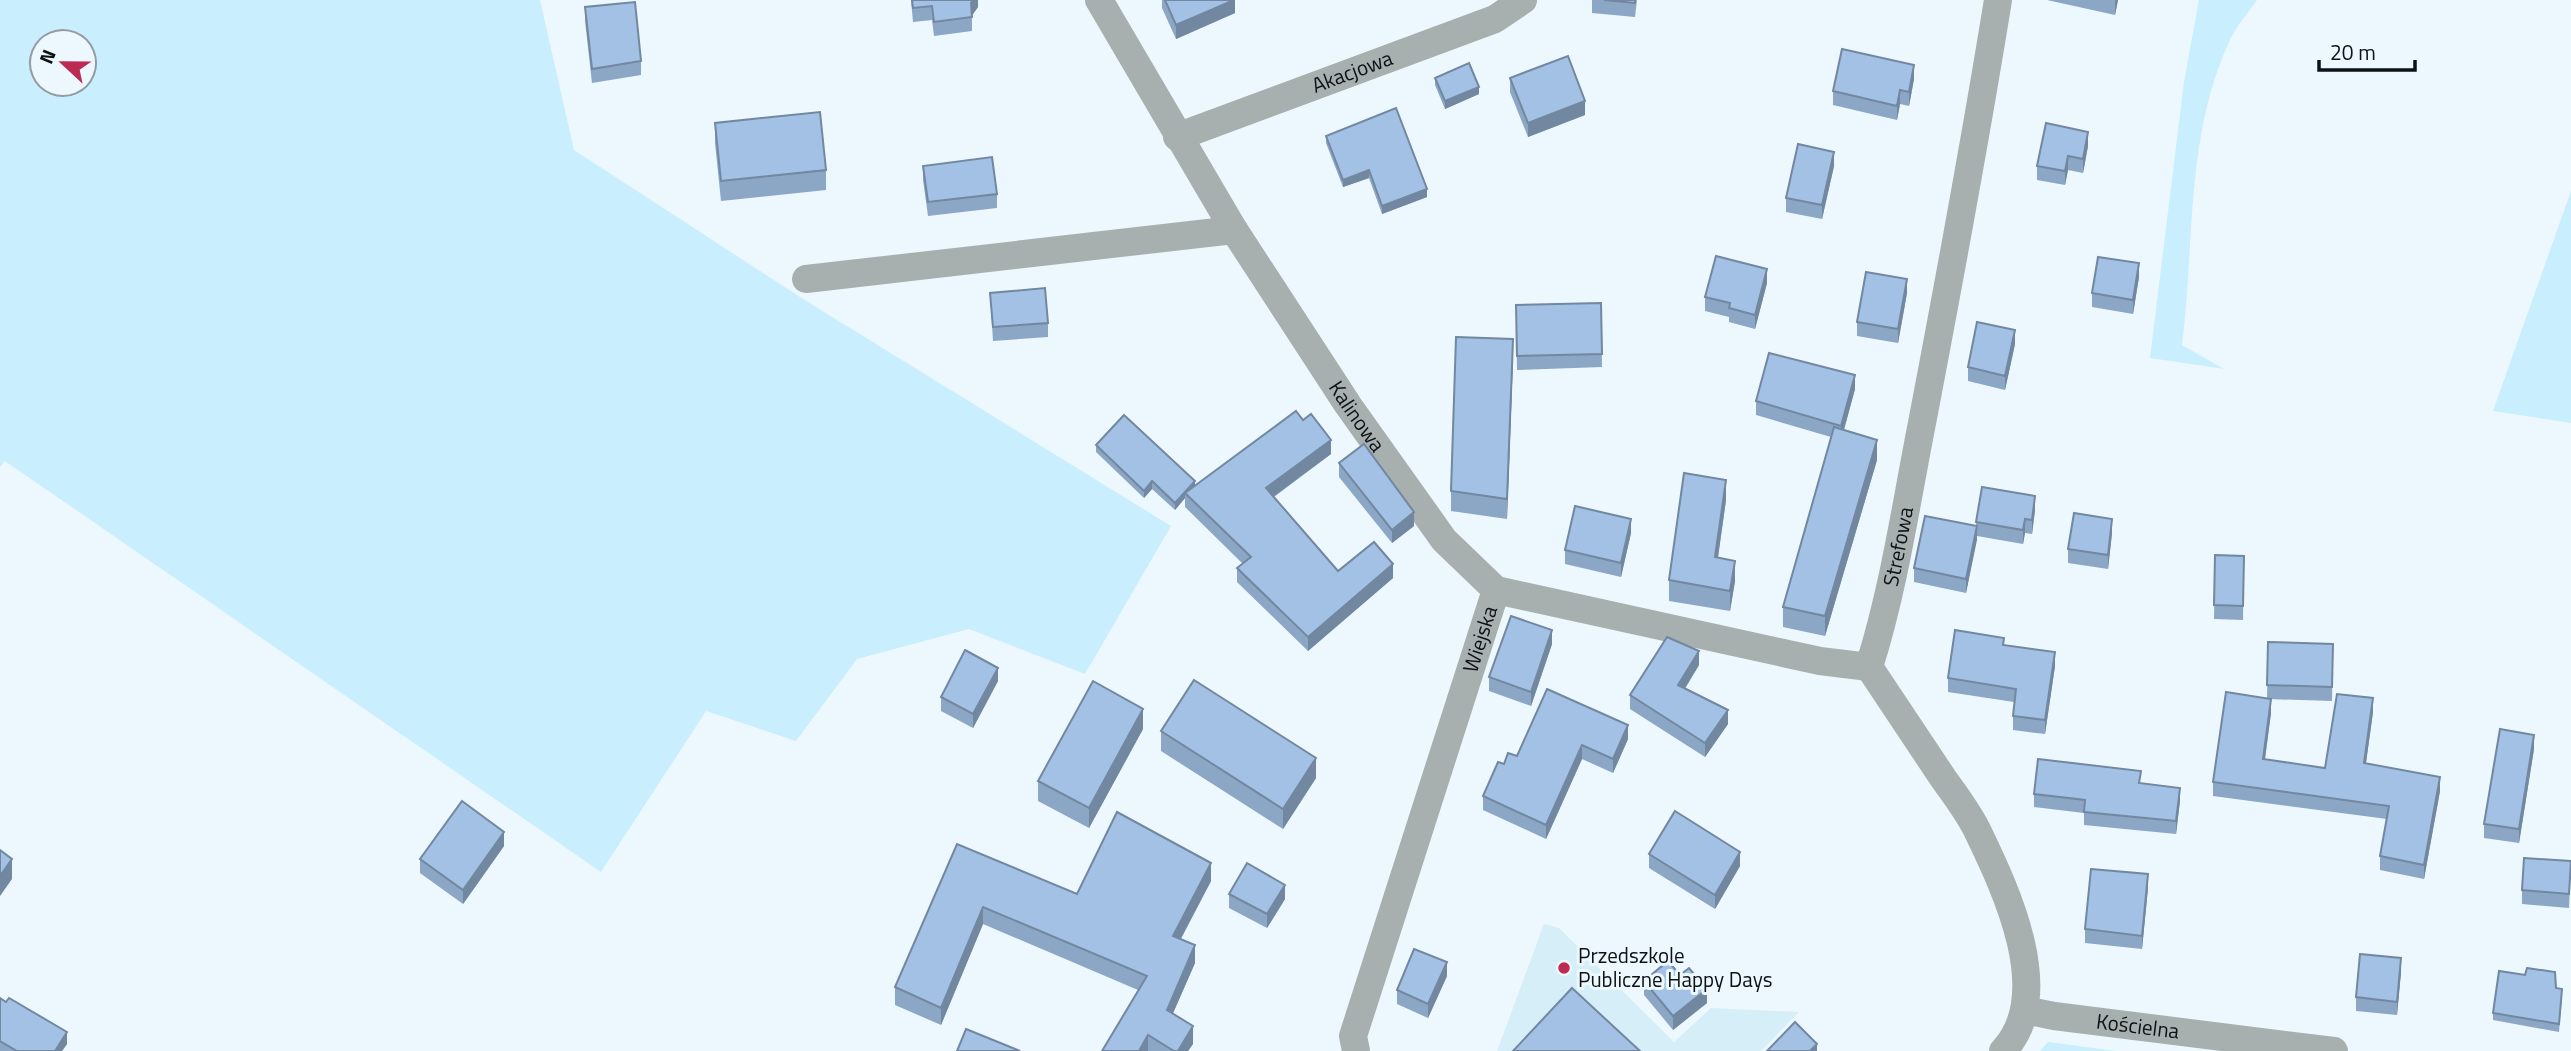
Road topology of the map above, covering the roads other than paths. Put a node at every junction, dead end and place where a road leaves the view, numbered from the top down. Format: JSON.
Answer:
{"nodes":[{"id":1,"x":1099,"y":0,"type":"edge"},
{"id":2,"x":1523,"y":0,"type":"edge"},
{"id":3,"x":1998,"y":0,"type":"edge"},
{"id":4,"x":1177,"y":137,"type":"junction"},
{"id":5,"x":1234,"y":230,"type":"junction"},
{"id":6,"x":806,"y":279,"type":"dead end"},
{"id":7,"x":1496,"y":590,"type":"junction"},
{"id":8,"x":1869,"y":667,"type":"junction"},
{"id":9,"x":2025,"y":1010,"type":"junction"},
{"id":10,"x":1356,"y":1051,"type":"edge"},
{"id":11,"x":2003,"y":1051,"type":"edge"},
{"id":12,"x":2334,"y":1051,"type":"edge"}],
"edges":[{"from":1,"to":4,"type":"street","name":"Kalinowa"},
{"from":2,"to":4,"type":"street","name":"Akacjowa"},
{"from":3,"to":8,"type":"street","name":"Strefowa"},
{"from":4,"to":5,"type":"street","name":"Kalinowa"},
{"from":5,"to":6,"type":"street"},
{"from":5,"to":7,"type":"street","name":"Kalinowa"},
{"from":7,"to":8,"type":"street","name":"Wiejska"},
{"from":7,"to":10,"type":"street","name":"Wiejska"},
{"from":8,"to":9,"type":"street"},
{"from":9,"to":11,"type":"street"},
{"from":9,"to":12,"type":"street","name":"Kościelna"}]}
